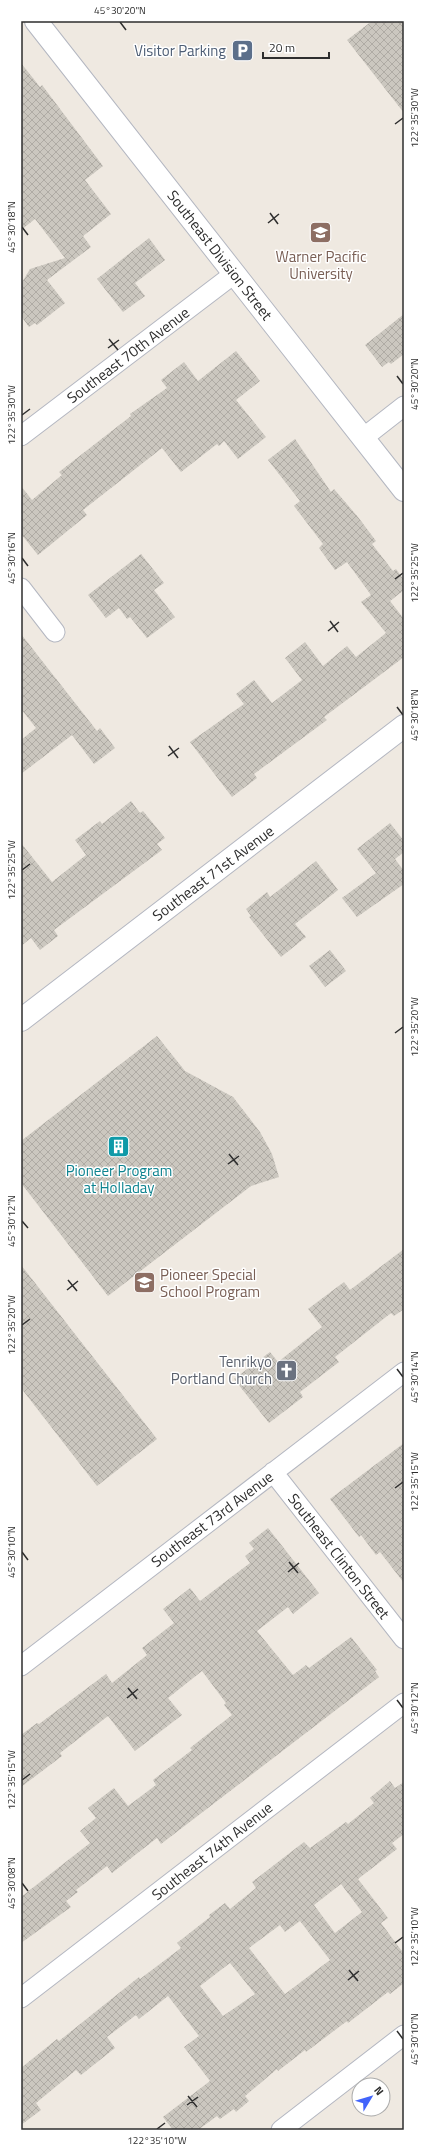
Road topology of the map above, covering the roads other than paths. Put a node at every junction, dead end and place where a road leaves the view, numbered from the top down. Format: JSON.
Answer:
{"nodes":[{"id":1,"x":36,"y":21,"type":"edge"},
{"id":2,"x":234,"y":274,"type":"junction"},
{"id":3,"x":404,"y":406,"type":"edge"},
{"id":4,"x":21,"y":436,"type":"edge"},
{"id":5,"x":363,"y":438,"type":"junction"},
{"id":6,"x":404,"y":490,"type":"edge"},
{"id":7,"x":21,"y":588,"type":"edge"},
{"id":8,"x":55,"y":632,"type":"dead end"},
{"id":9,"x":404,"y":726,"type":"edge"},
{"id":10,"x":21,"y":1020,"type":"edge"},
{"id":11,"x":404,"y":1372,"type":"edge"},
{"id":12,"x":273,"y":1472,"type":"junction"},
{"id":13,"x":404,"y":1639,"type":"edge"},
{"id":14,"x":21,"y":1666,"type":"edge"},
{"id":15,"x":404,"y":1703,"type":"edge"},
{"id":16,"x":21,"y":1998,"type":"edge"},
{"id":17,"x":404,"y":2035,"type":"edge"},
{"id":18,"x":281,"y":2130,"type":"edge"}],
"edges":[{"from":1,"to":2,"type":"main road","name":"Southeast Division Street"},
{"from":2,"to":4,"type":"street","name":"Southeast 70th Avenue"},
{"from":2,"to":5,"type":"main road","name":"Southeast Division Street"},
{"from":3,"to":5,"type":"street"},
{"from":5,"to":6,"type":"main road","name":"Southeast Division Street"},
{"from":7,"to":8,"type":"street"},
{"from":9,"to":10,"type":"main road","name":"Southeast 71st Avenue"},
{"from":11,"to":12,"type":"street","name":"Southeast 73rd Avenue"},
{"from":12,"to":13,"type":"street","name":"Southeast Clinton Street"},
{"from":12,"to":14,"type":"street","name":"Southeast 73rd Avenue"},
{"from":15,"to":16,"type":"street","name":"Southeast 74th Avenue"},
{"from":17,"to":18,"type":"street"}]}
